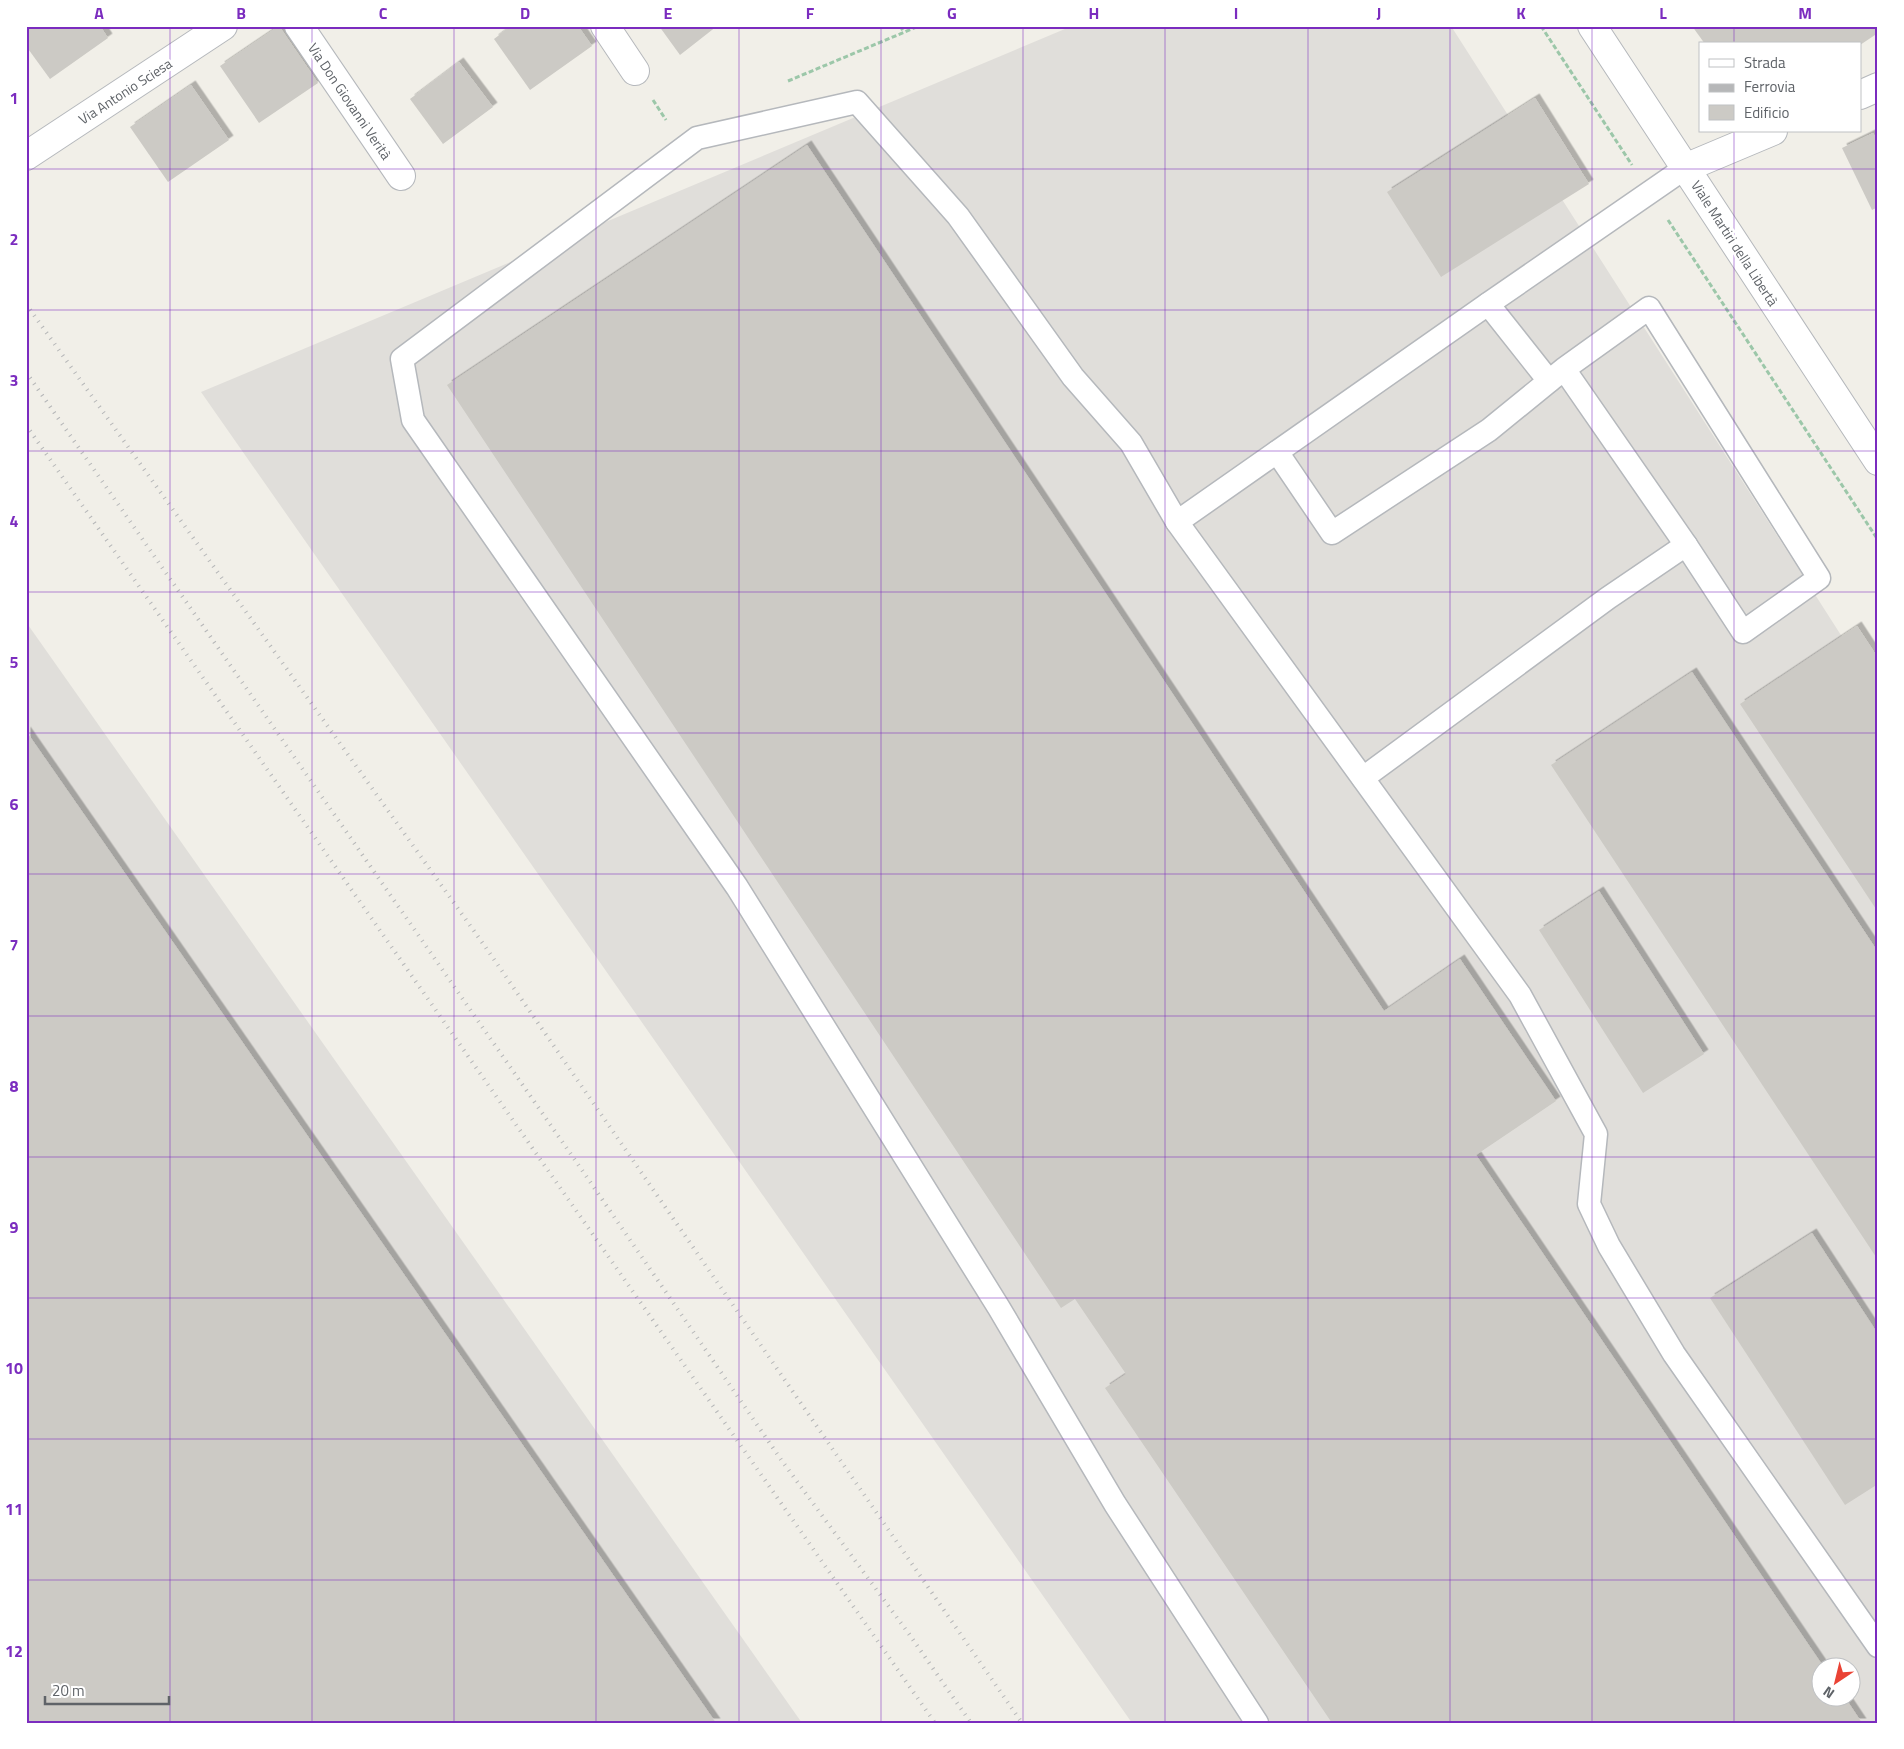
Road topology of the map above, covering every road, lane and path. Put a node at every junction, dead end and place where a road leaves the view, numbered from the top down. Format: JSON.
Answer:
{"nodes":[{"id":1,"x":223,"y":26,"type":"edge"},
{"id":2,"x":300,"y":26,"type":"edge"},
{"id":3,"x":605,"y":26,"type":"edge"},
{"id":4,"x":900,"y":26,"type":"edge"},
{"id":5,"x":918,"y":26,"type":"edge"},
{"id":6,"x":1541,"y":26,"type":"edge"},
{"id":7,"x":1592,"y":26,"type":"edge"},
{"id":8,"x":904,"y":32,"type":"junction"},
{"id":9,"x":635,"y":71,"type":"dead end"},
{"id":10,"x":779,"y":85,"type":"dead end"},
{"id":11,"x":1878,"y":88,"type":"edge"},
{"id":12,"x":1862,"y":94,"type":"edge"},
{"id":13,"x":652,"y":100,"type":"dead end"},
{"id":14,"x":667,"y":122,"type":"dead end"},
{"id":15,"x":1771,"y":132,"type":"edge"},
{"id":16,"x":26,"y":156,"type":"edge"},
{"id":17,"x":1685,"y":168,"type":"junction"},
{"id":18,"x":401,"y":176,"type":"dead end"},
{"id":19,"x":1650,"y":192,"type":"junction"},
{"id":20,"x":1488,"y":304,"type":"junction"},
{"id":21,"x":1557,"y":375,"type":"junction"},
{"id":22,"x":1277,"y":452,"type":"junction"},
{"id":23,"x":1878,"y":461,"type":"edge"},
{"id":24,"x":1177,"y":522,"type":"junction"},
{"id":25,"x":1878,"y":540,"type":"edge"},
{"id":26,"x":1686,"y":545,"type":"junction"},
{"id":27,"x":1363,"y":778,"type":"junction"},
{"id":28,"x":1878,"y":1646,"type":"edge"},
{"id":29,"x":1257,"y":1723,"type":"edge"}],
"edges":[{"from":1,"to":16,"type":"street","name":"Via Antonio Sciesa"},
{"from":2,"to":18,"type":"street","name":"Via Don Giovanni Verità"},
{"from":3,"to":9,"type":"street"},
{"from":4,"to":8,"type":"path"},
{"from":5,"to":8,"type":"path"},
{"from":6,"to":19,"type":"path"},
{"from":7,"to":17,"type":"street","name":"Viale Martiri della Libertà"},
{"from":8,"to":10,"type":"path"},
{"from":11,"to":12,"type":"street"},
{"from":13,"to":14,"type":"path"},
{"from":15,"to":17,"type":"street"},
{"from":17,"to":19,"type":"lane"},
{"from":17,"to":23,"type":"street","name":"Viale Martiri della Libertà"},
{"from":19,"to":20,"type":"lane"},
{"from":19,"to":25,"type":"path"},
{"from":20,"to":21,"type":"lane"},
{"from":20,"to":22,"type":"lane"},
{"from":21,"to":22,"type":"lane"},
{"from":21,"to":26,"type":"lane"},
{"from":21,"to":26,"type":"lane"},
{"from":22,"to":24,"type":"lane"},
{"from":24,"to":27,"type":"lane"},
{"from":24,"to":29,"type":"lane"},
{"from":26,"to":27,"type":"lane"},
{"from":27,"to":28,"type":"lane"}]}
